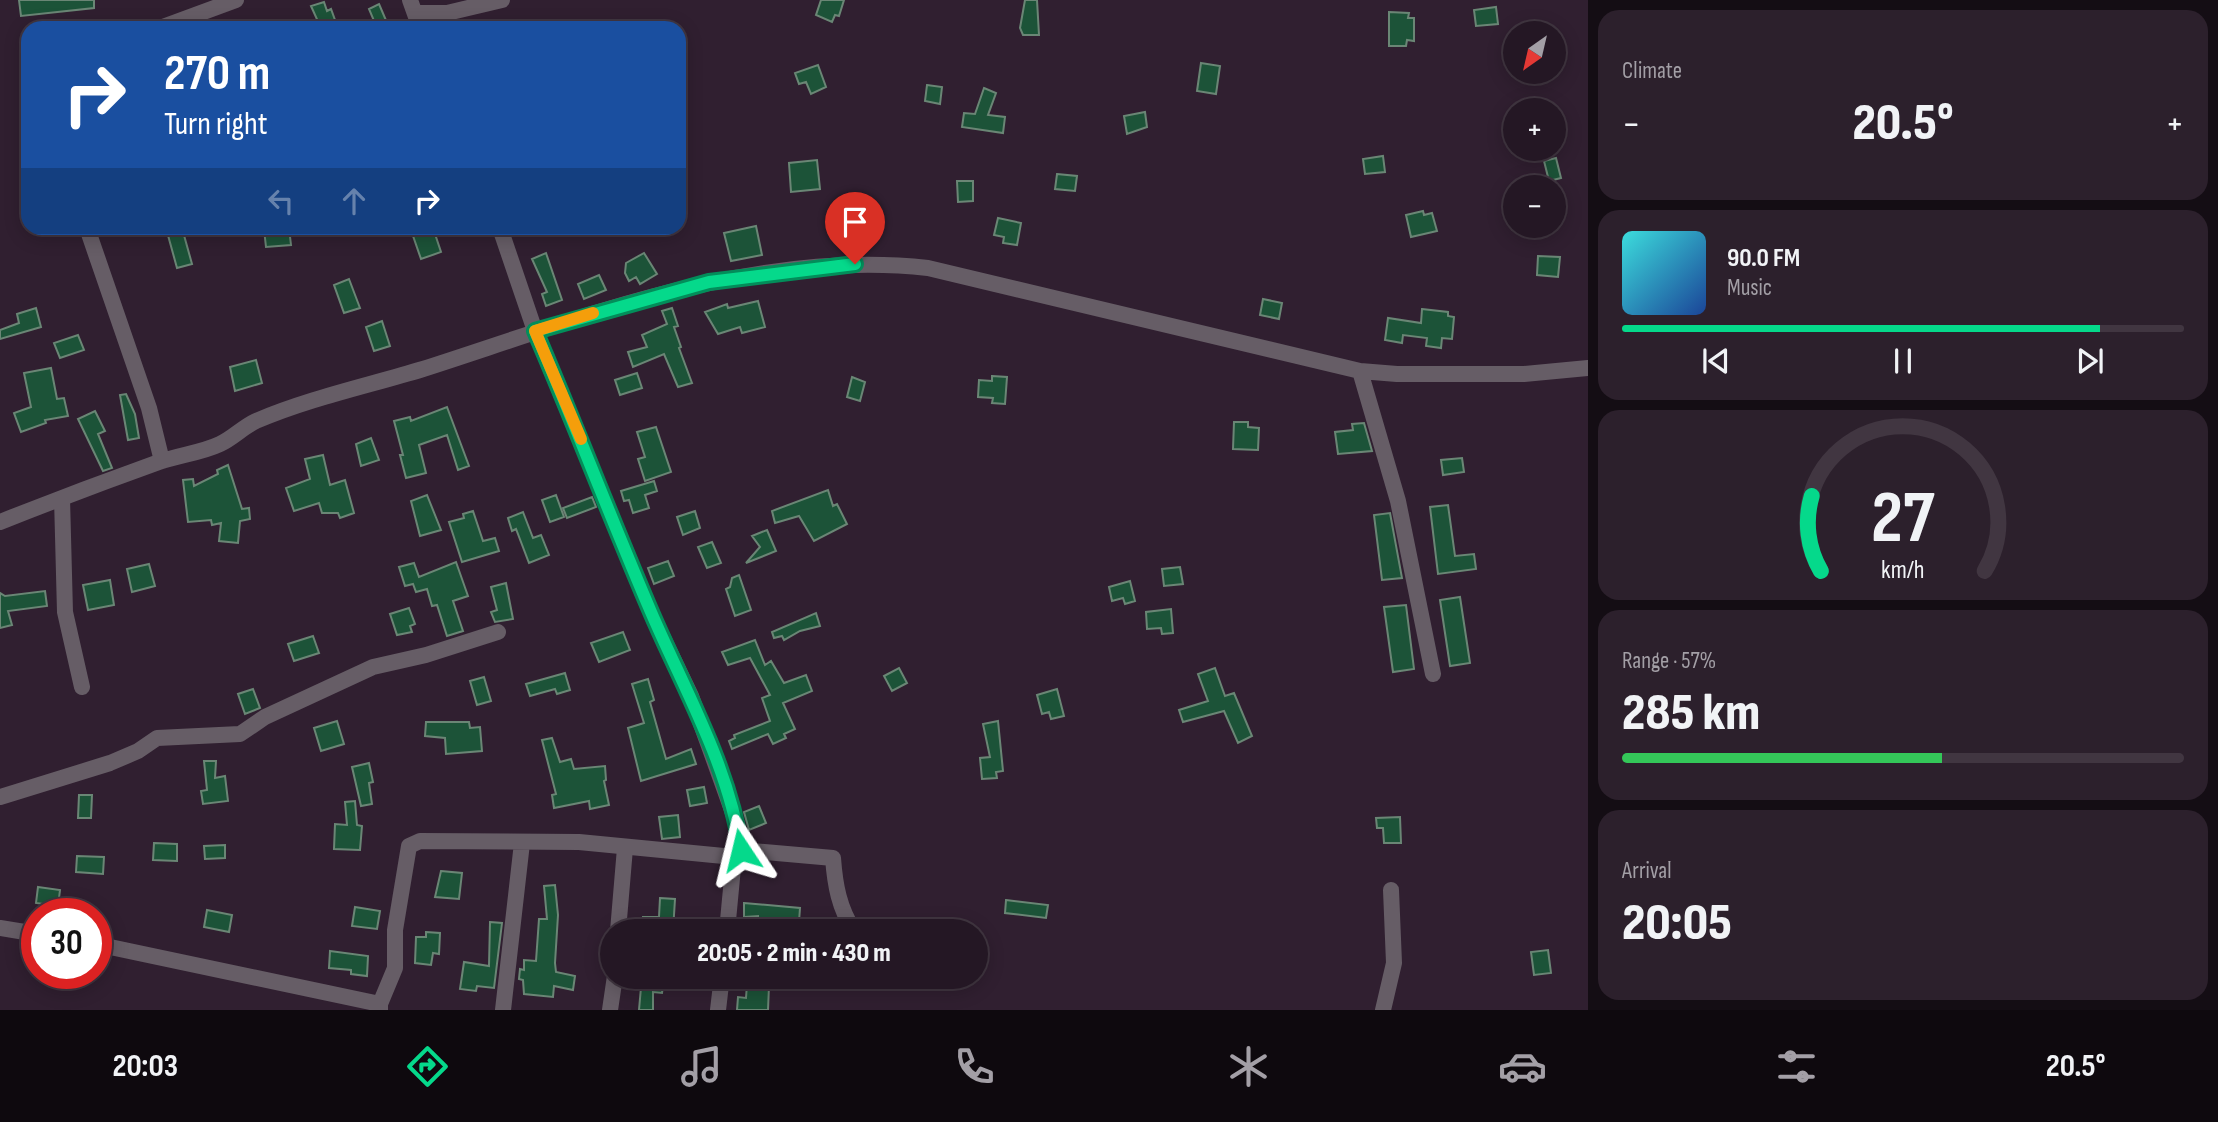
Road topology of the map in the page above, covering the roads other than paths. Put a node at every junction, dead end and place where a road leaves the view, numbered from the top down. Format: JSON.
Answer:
{"nodes":[{"id":1,"x":236,"y":0,"type":"edge"},
{"id":2,"x":502,"y":0,"type":"edge"},
{"id":3,"x":200,"y":6,"type":"edge"},
{"id":4,"x":415,"y":14,"type":"edge"},
{"id":5,"x":173,"y":21,"type":"edge"},
{"id":6,"x":89,"y":235,"type":"edge"},
{"id":7,"x":502,"y":235,"type":"edge"},
{"id":8,"x":535,"y":331,"type":"junction"},
{"id":9,"x":1588,"y":368,"type":"edge"},
{"id":10,"x":1360,"y":371,"type":"junction"},
{"id":11,"x":162,"y":461,"type":"junction"},
{"id":12,"x":62,"y":498,"type":"junction"},
{"id":13,"x":0,"y":522,"type":"edge"},
{"id":14,"x":498,"y":632,"type":"dead end"},
{"id":15,"x":1433,"y":674,"type":"dead end"},
{"id":16,"x":82,"y":687,"type":"dead end"},
{"id":17,"x":0,"y":797,"type":"edge"},
{"id":18,"x":522,"y":844,"type":"junction"},
{"id":19,"x":625,"y":848,"type":"junction"},
{"id":20,"x":737,"y":853,"type":"junction"},
{"id":21,"x":1391,"y":890,"type":"dead end"},
{"id":22,"x":619,"y":919,"type":"edge"},
{"id":23,"x":729,"y":919,"type":"edge"},
{"id":24,"x":846,"y":919,"type":"edge"},
{"id":25,"x":0,"y":928,"type":"edge"},
{"id":26,"x":21,"y":931,"type":"edge"},
{"id":27,"x":112,"y":947,"type":"edge"},
{"id":28,"x":613,"y":989,"type":"edge"},
{"id":29,"x":720,"y":989,"type":"edge"},
{"id":30,"x":380,"y":1007,"type":"edge"},
{"id":31,"x":503,"y":1010,"type":"edge"},
{"id":32,"x":610,"y":1010,"type":"edge"},
{"id":33,"x":718,"y":1010,"type":"edge"},
{"id":34,"x":1383,"y":1010,"type":"edge"}],
"edges":[{"from":1,"to":3,"type":"street"},
{"from":2,"to":4,"type":"street"},
{"from":3,"to":5,"type":"street"},
{"from":6,"to":11,"type":"street"},
{"from":7,"to":8,"type":"street"},
{"from":8,"to":10,"type":"street"},
{"from":8,"to":11,"type":"street"},
{"from":8,"to":20,"type":"street"},
{"from":9,"to":10,"type":"street"},
{"from":10,"to":15,"type":"street"},
{"from":11,"to":12,"type":"street"},
{"from":12,"to":13,"type":"street"},
{"from":12,"to":16,"type":"street"},
{"from":14,"to":17,"type":"street"},
{"from":18,"to":19,"type":"street"},
{"from":18,"to":30,"type":"street"},
{"from":18,"to":31,"type":"street"},
{"from":19,"to":20,"type":"street"},
{"from":19,"to":22,"type":"street"},
{"from":20,"to":23,"type":"street"},
{"from":20,"to":24,"type":"street"},
{"from":21,"to":34,"type":"street"},
{"from":25,"to":26,"type":"street"},
{"from":27,"to":30,"type":"street"},
{"from":28,"to":32,"type":"street"},
{"from":29,"to":33,"type":"street"}]}
